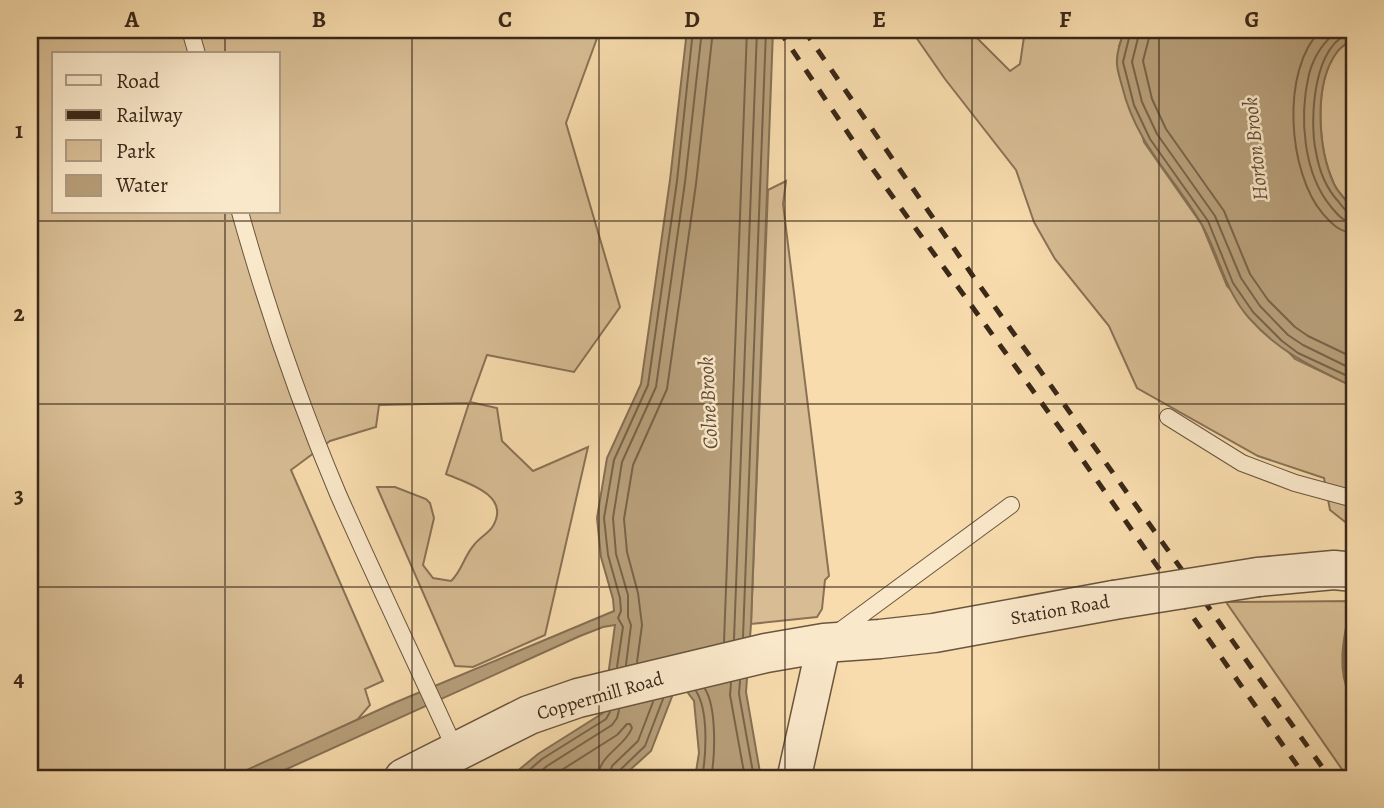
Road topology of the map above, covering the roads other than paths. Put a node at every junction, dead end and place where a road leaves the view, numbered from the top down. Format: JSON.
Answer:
{"nodes":[{"id":1,"x":190,"y":30,"type":"edge"},
{"id":2,"x":196,"y":52,"type":"edge"},
{"id":3,"x":241,"y":214,"type":"edge"},
{"id":4,"x":1168,"y":417,"type":"dead end"},
{"id":5,"x":1354,"y":499,"type":"edge"},
{"id":6,"x":1011,"y":505,"type":"dead end"},
{"id":7,"x":1344,"y":571,"type":"edge"},
{"id":8,"x":824,"y":643,"type":"junction"},
{"id":9,"x":766,"y":653,"type":"joint"},
{"id":10,"x":456,"y":751,"type":"junction"},
{"id":11,"x":404,"y":778,"type":"edge"},
{"id":12,"x":794,"y":778,"type":"edge"}],
"edges":[{"from":1,"to":2,"type":"lane"},
{"from":3,"to":10,"type":"lane"},
{"from":4,"to":5,"type":"lane"},
{"from":6,"to":8,"type":"lane"},
{"from":7,"to":8,"type":"street","name":"Station Road","bridge":true},
{"from":8,"to":9,"type":"street","name":"Station Road"},
{"from":8,"to":12,"type":"street"},
{"from":9,"to":10,"type":"street","name":"Coppermill Road"},
{"from":10,"to":11,"type":"street","name":"Coppermill Road"}]}
